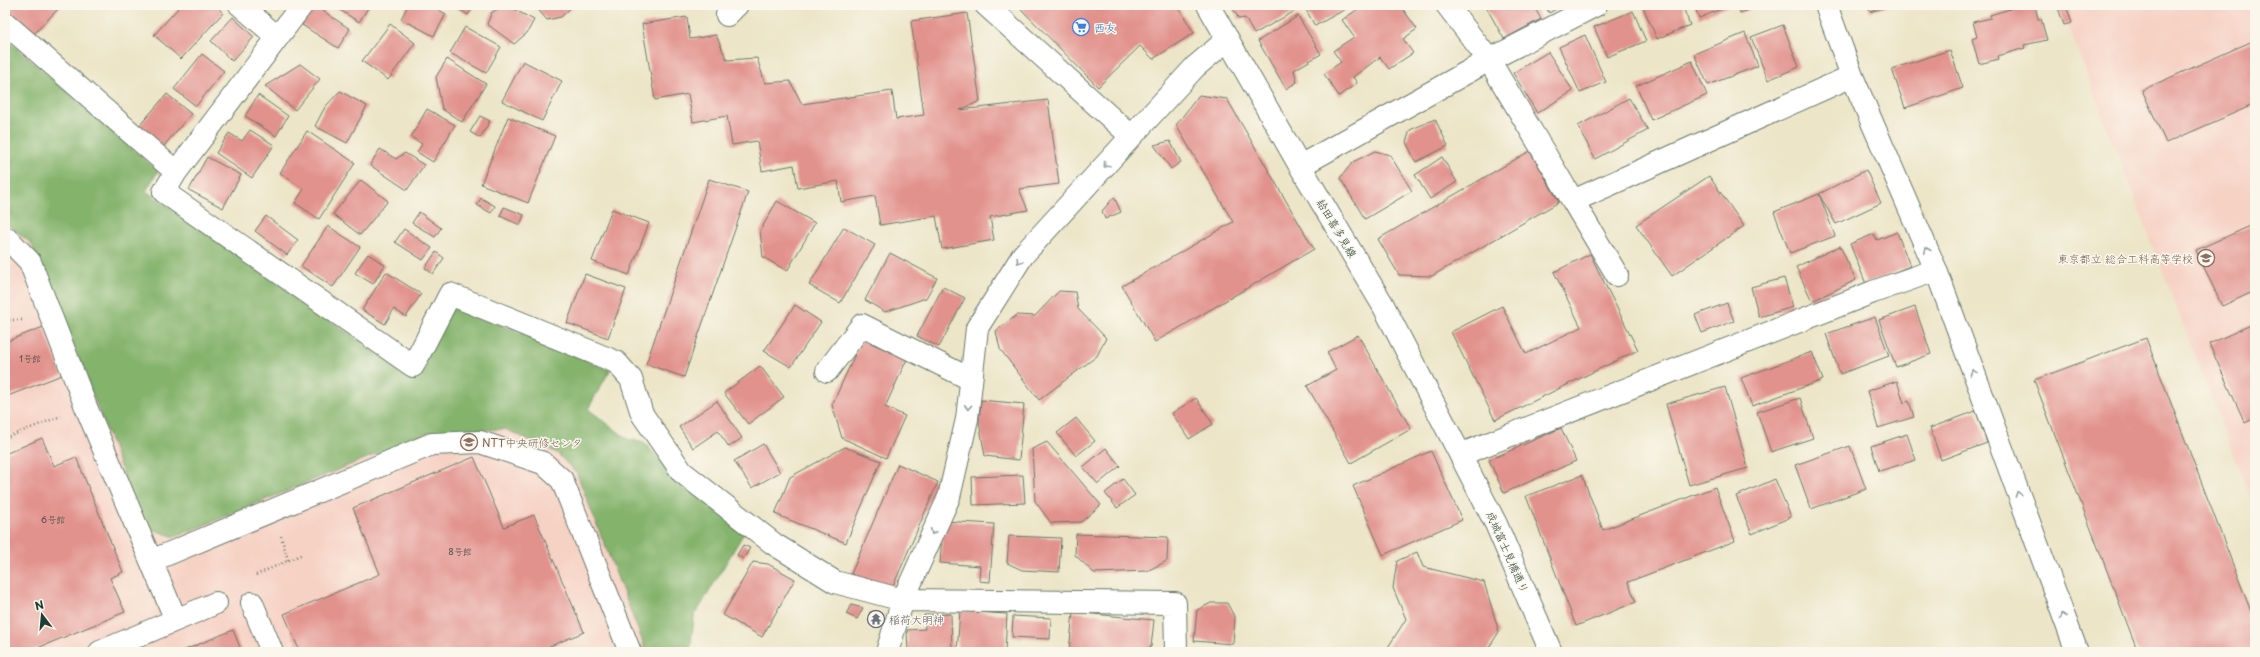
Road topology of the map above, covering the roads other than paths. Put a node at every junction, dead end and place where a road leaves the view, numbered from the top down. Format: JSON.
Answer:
{"nodes":[{"id":1,"x":240,"y":5,"type":"edge"},
{"id":2,"x":302,"y":5,"type":"edge"},
{"id":3,"x":986,"y":5,"type":"edge"},
{"id":4,"x":1208,"y":5,"type":"edge"},
{"id":5,"x":1447,"y":5,"type":"edge"},
{"id":6,"x":1596,"y":5,"type":"edge"},
{"id":7,"x":1826,"y":5,"type":"edge"},
{"id":8,"x":5,"y":22,"type":"edge"},
{"id":9,"x":277,"y":37,"type":"junction"},
{"id":10,"x":1228,"y":39,"type":"junction"},
{"id":11,"x":1489,"y":60,"type":"junction"},
{"id":12,"x":1852,"y":76,"type":"junction"},
{"id":13,"x":1131,"y":136,"type":"junction"},
{"id":14,"x":1300,"y":166,"type":"junction"},
{"id":15,"x":176,"y":172,"type":"junction"},
{"id":16,"x":1573,"y":201,"type":"junction"},
{"id":17,"x":5,"y":240,"type":"edge"},
{"id":18,"x":1936,"y":270,"type":"junction"},
{"id":19,"x":1618,"y":275,"type":"dead end"},
{"id":20,"x":827,"y":371,"type":"dead end"},
{"id":21,"x":970,"y":379,"type":"junction"},
{"id":22,"x":1462,"y":454,"type":"junction"},
{"id":23,"x":151,"y":561,"type":"junction"},
{"id":24,"x":903,"y":600,"type":"junction"},
{"id":25,"x":216,"y":603,"type":"dead end"},
{"id":26,"x":252,"y":603,"type":"dead end"},
{"id":27,"x":176,"y":620,"type":"junction"},
{"id":28,"x":100,"y":652,"type":"edge"},
{"id":29,"x":272,"y":652,"type":"edge"},
{"id":30,"x":630,"y":652,"type":"edge"},
{"id":31,"x":887,"y":652,"type":"edge"},
{"id":32,"x":1176,"y":652,"type":"edge"},
{"id":33,"x":1551,"y":652,"type":"edge"},
{"id":34,"x":2076,"y":652,"type":"edge"}],
"edges":[{"from":1,"to":9,"type":"street"},
{"from":2,"to":9,"type":"street"},
{"from":3,"to":13,"type":"street"},
{"from":4,"to":10,"type":"street","name":"給田喜多見線"},
{"from":5,"to":11,"type":"street"},
{"from":6,"to":11,"type":"street"},
{"from":7,"to":12,"type":"street"},
{"from":8,"to":15,"type":"street"},
{"from":9,"to":15,"type":"street"},
{"from":10,"to":13,"type":"street"},
{"from":10,"to":14,"type":"street","name":"給田喜多見線"},
{"from":11,"to":14,"type":"street"},
{"from":11,"to":16,"type":"street"},
{"from":12,"to":16,"type":"street"},
{"from":18,"to":12,"type":"street","one_way":true},
{"from":13,"to":21,"type":"street","one_way":true},
{"from":14,"to":22,"type":"street","name":"給田喜多見線"},
{"from":15,"to":24,"type":"street"},
{"from":16,"to":19,"type":"street"},
{"from":17,"to":23,"type":"street"},
{"from":18,"to":22,"type":"street"},
{"from":34,"to":18,"type":"street","one_way":true},
{"from":20,"to":21,"type":"street"},
{"from":21,"to":24,"type":"street","one_way":true},
{"from":22,"to":33,"type":"street","name":"成城富士見橋通り"},
{"from":23,"to":27,"type":"street"},
{"from":23,"to":30,"type":"street"},
{"from":24,"to":31,"type":"street"},
{"from":24,"to":32,"type":"street"},
{"from":25,"to":27,"type":"street"},
{"from":26,"to":29,"type":"street"},
{"from":27,"to":28,"type":"street"}]}
